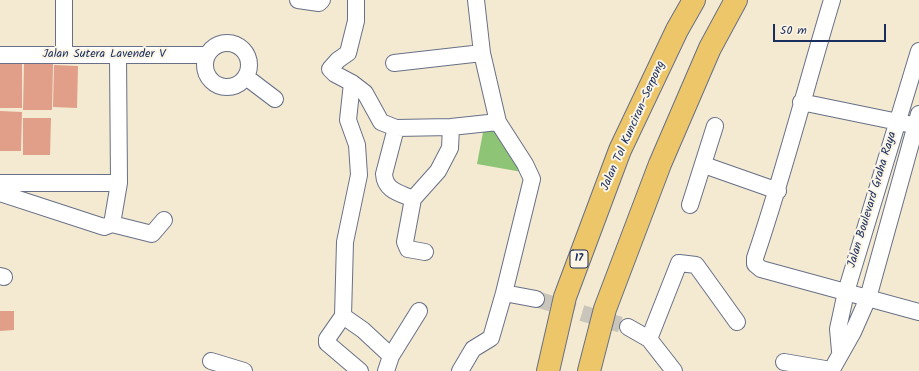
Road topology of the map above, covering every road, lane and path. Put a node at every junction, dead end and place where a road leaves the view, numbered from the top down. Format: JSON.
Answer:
{"nodes":[{"id":1,"x":64,"y":0,"type":"edge"},
{"id":2,"x":298,"y":0,"type":"edge"},
{"id":3,"x":322,"y":0,"type":"edge"},
{"id":4,"x":356,"y":0,"type":"edge"},
{"id":5,"x":476,"y":0,"type":"edge"},
{"id":6,"x":694,"y":0,"type":"edge"},
{"id":7,"x":736,"y":0,"type":"edge"},
{"id":8,"x":832,"y":0,"type":"edge"},
{"id":9,"x":919,"y":50,"type":"edge"},
{"id":10,"x":482,"y":53,"type":"junction"},
{"id":11,"x":0,"y":55,"type":"edge"},
{"id":12,"x":64,"y":55,"type":"junction"},
{"id":13,"x":118,"y":55,"type":"junction"},
{"id":14,"x":207,"y":55,"type":"junction"},
{"id":15,"x":394,"y":63,"type":"dead end"},
{"id":16,"x":246,"y":77,"type":"junction"},
{"id":17,"x":352,"y":83,"type":"junction"},
{"id":18,"x":275,"y":99,"type":"dead end"},
{"id":19,"x":801,"y":102,"type":"junction"},
{"id":20,"x":897,"y":121,"type":"junction"},
{"id":21,"x":498,"y":122,"type":"junction"},
{"id":22,"x":918,"y":122,"type":"edge"},
{"id":23,"x":715,"y":126,"type":"dead end"},
{"id":24,"x":451,"y":127,"type":"junction"},
{"id":25,"x":396,"y":128,"type":"junction"},
{"id":26,"x":704,"y":165,"type":"junction"},
{"id":27,"x":119,"y":183,"type":"junction"},
{"id":28,"x":0,"y":184,"type":"edge"},
{"id":29,"x":778,"y":191,"type":"junction"},
{"id":30,"x":0,"y":193,"type":"edge"},
{"id":31,"x":414,"y":199,"type":"junction"},
{"id":32,"x":690,"y":205,"type":"dead end"},
{"id":33,"x":164,"y":220,"type":"dead end"},
{"id":34,"x":112,"y":224,"type":"junction"},
{"id":35,"x":426,"y":252,"type":"dead end"},
{"id":36,"x":846,"y":292,"type":"junction"},
{"id":37,"x":504,"y":293,"type":"junction"},
{"id":38,"x":536,"y":298,"type":"tunnel mouth"},
{"id":39,"x":868,"y":298,"type":"junction"},
{"id":40,"x":419,"y":311,"type":"dead end"},
{"id":41,"x":919,"y":312,"type":"edge"},
{"id":42,"x":343,"y":316,"type":"junction"},
{"id":43,"x":737,"y":322,"type":"dead end"},
{"id":44,"x":628,"y":328,"type":"tunnel mouth"},
{"id":45,"x":649,"y":339,"type":"junction"},
{"id":46,"x":840,"y":352,"type":"junction"},
{"id":47,"x":211,"y":361,"type":"dead end"},
{"id":48,"x":784,"y":362,"type":"dead end"},
{"id":49,"x":388,"y":364,"type":"edge"},
{"id":50,"x":831,"y":370,"type":"edge"},
{"id":51,"x":244,"y":371,"type":"edge"},
{"id":52,"x":360,"y":371,"type":"edge"},
{"id":53,"x":460,"y":371,"type":"edge"},
{"id":54,"x":548,"y":371,"type":"edge"},
{"id":55,"x":589,"y":371,"type":"edge"},
{"id":56,"x":674,"y":371,"type":"edge"}],
"edges":[{"from":1,"to":12,"type":"street"},
{"from":2,"to":3,"type":"street"},
{"from":4,"to":17,"type":"street"},
{"from":5,"to":10,"type":"street"},
{"from":6,"to":54,"type":"highway","name":"Jalan Tol Kunciran–Serpong","number":"17"},
{"from":7,"to":55,"type":"highway"},
{"from":8,"to":19,"type":"street"},
{"from":9,"to":20,"type":"street","name":"Jalan Boulevard Graha Raya"},
{"from":10,"to":15,"type":"street"},
{"from":10,"to":21,"type":"street"},
{"from":11,"to":12,"type":"street","name":"Jalan Sutera Lavender V"},
{"from":12,"to":13,"type":"street","name":"Jalan Sutera Lavender V"},
{"from":13,"to":14,"type":"street","name":"Jalan Sutera Lavender V"},
{"from":13,"to":27,"type":"street"},
{"from":14,"to":16,"type":"street"},
{"from":14,"to":16,"type":"street"},
{"from":16,"to":18,"type":"street"},
{"from":17,"to":25,"type":"street"},
{"from":17,"to":42,"type":"street"},
{"from":19,"to":20,"type":"street"},
{"from":19,"to":29,"type":"street"},
{"from":20,"to":22,"type":"street"},
{"from":20,"to":36,"type":"street","name":"Jalan Boulevard Graha Raya"},
{"from":21,"to":24,"type":"street"},
{"from":21,"to":37,"type":"street"},
{"from":22,"to":39,"type":"street","name":"Jalan Boulevard Graha Raya"},
{"from":23,"to":26,"type":"street"},
{"from":24,"to":25,"type":"street"},
{"from":24,"to":31,"type":"street"},
{"from":25,"to":31,"type":"street"},
{"from":26,"to":29,"type":"street"},
{"from":26,"to":32,"type":"street"},
{"from":27,"to":28,"type":"street"},
{"from":27,"to":34,"type":"street"},
{"from":29,"to":36,"type":"street"},
{"from":30,"to":34,"type":"street"},
{"from":31,"to":35,"type":"street"},
{"from":33,"to":34,"type":"street"},
{"from":36,"to":39,"type":"street"},
{"from":36,"to":46,"type":"street","name":"Jalan Boulevard Graha Raya"},
{"from":37,"to":38,"type":"street"},
{"from":37,"to":53,"type":"street"},
{"from":39,"to":41,"type":"street"},
{"from":39,"to":46,"type":"street","name":"Jalan Boulevard Graha Raya"},
{"from":40,"to":49,"type":"street"},
{"from":42,"to":49,"type":"street"},
{"from":42,"to":52,"type":"street"},
{"from":43,"to":45,"type":"street"},
{"from":44,"to":45,"type":"street"},
{"from":45,"to":56,"type":"street"},
{"from":46,"to":50,"type":"street","name":"Jalan Boulevard Graha Raya"},
{"from":47,"to":51,"type":"street"},
{"from":48,"to":50,"type":"street"}]}
